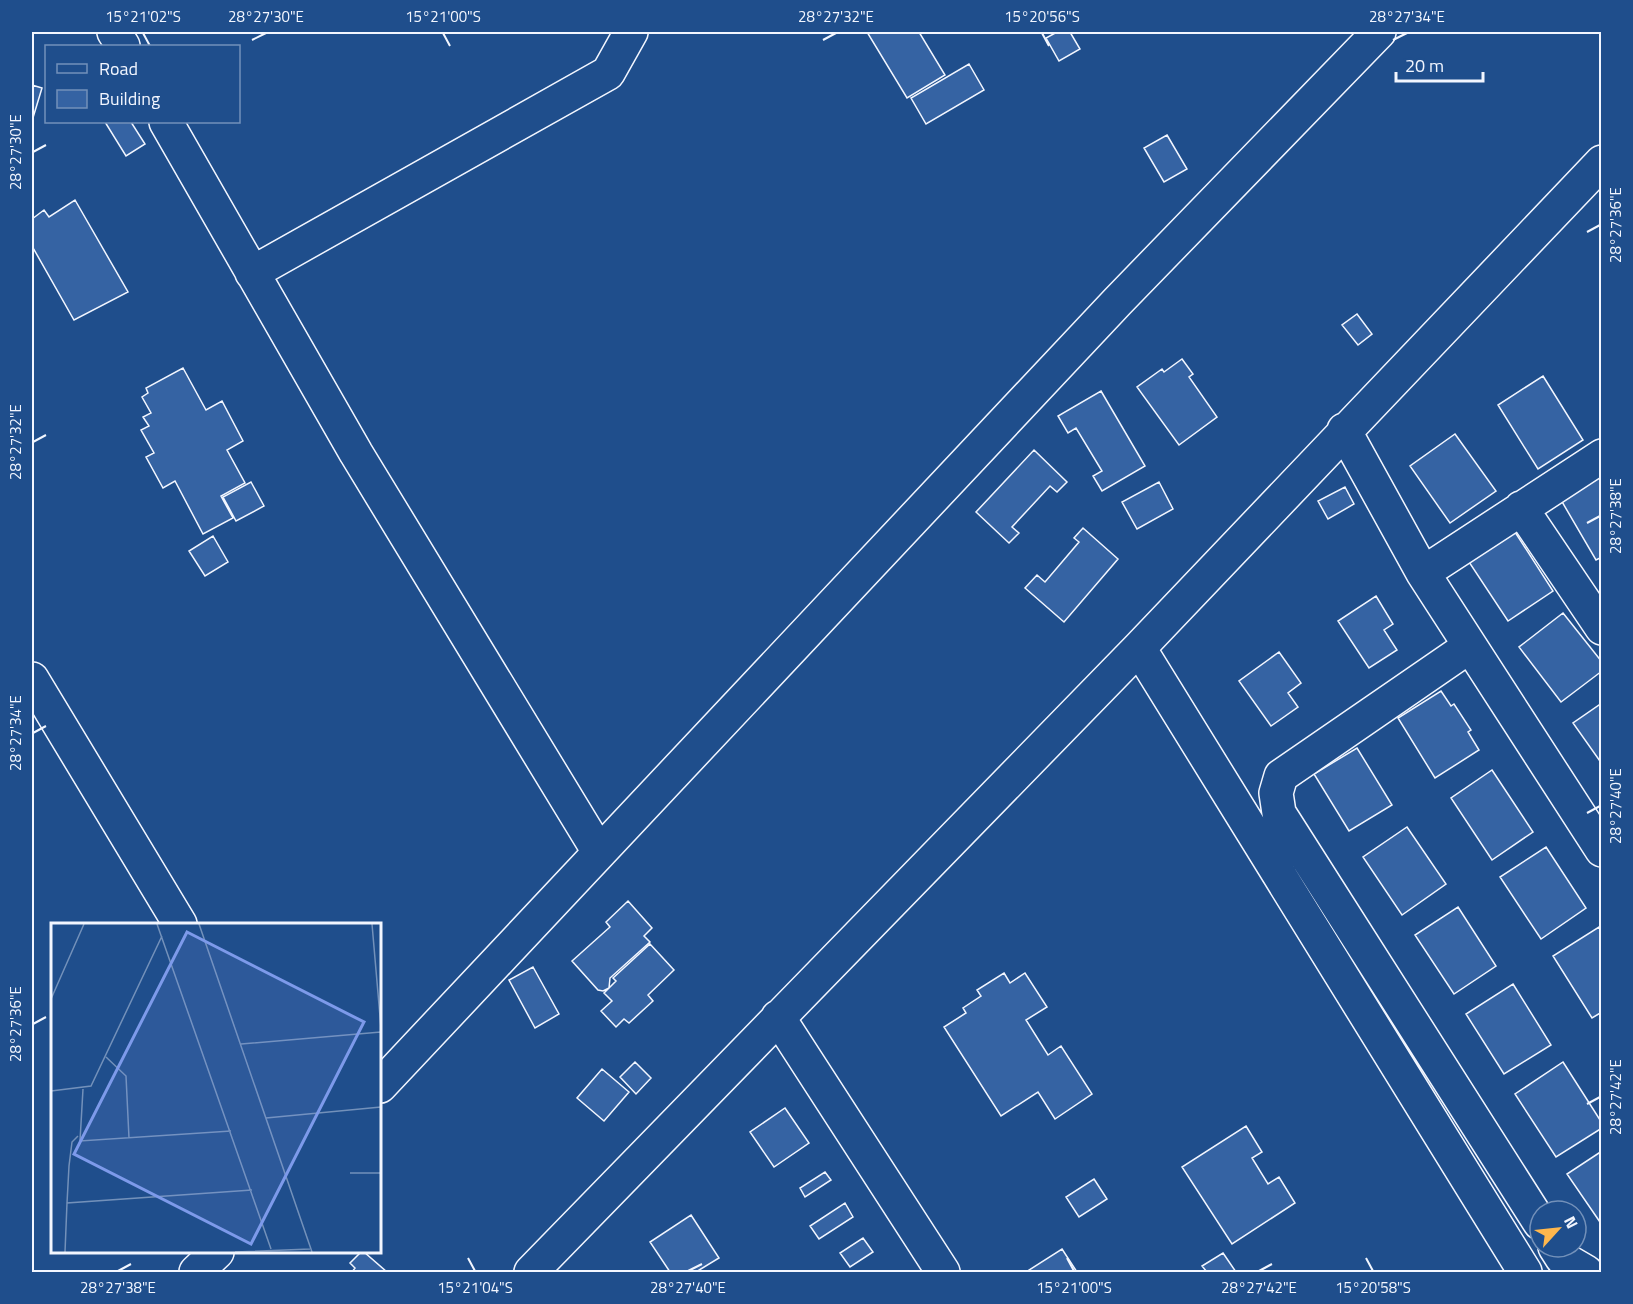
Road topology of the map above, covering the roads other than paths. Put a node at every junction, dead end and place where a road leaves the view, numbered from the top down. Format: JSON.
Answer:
{"nodes":[{"id":1,"x":114,"y":32,"type":"edge"},
{"id":2,"x":631,"y":32,"type":"edge"},
{"id":3,"x":1379,"y":32,"type":"edge"},
{"id":4,"x":122,"y":45,"type":"edge"},
{"id":5,"x":167,"y":123,"type":"edge"},
{"id":6,"x":1602,"y":162,"type":"edge"},
{"id":7,"x":252,"y":273,"type":"junction"},
{"id":8,"x":1344,"y":430,"type":"junction"},
{"id":9,"x":1602,"y":456,"type":"edge"},
{"id":10,"x":1521,"y":508,"type":"junction"},
{"id":11,"x":1423,"y":573,"type":"junction"},
{"id":12,"x":1602,"y":628,"type":"edge"},
{"id":13,"x":1470,"y":646,"type":"junction"},
{"id":14,"x":1139,"y":648,"type":"junction"},
{"id":15,"x":32,"y":679,"type":"edge"},
{"id":16,"x":1602,"y":850,"type":"edge"},
{"id":17,"x":599,"y":852,"type":"junction"},
{"id":18,"x":179,"y":923,"type":"edge"},
{"id":19,"x":778,"y":1017,"type":"junction"},
{"id":20,"x":381,"y":1085,"type":"edge"},
{"id":21,"x":1528,"y":1204,"type":"edge"},
{"id":22,"x":215,"y":1253,"type":"edge"},
{"id":23,"x":1565,"y":1259,"type":"edge"},
{"id":24,"x":1602,"y":1271,"type":"edge"},
{"id":25,"x":196,"y":1272,"type":"edge"},
{"id":26,"x":531,"y":1272,"type":"edge"},
{"id":27,"x":943,"y":1272,"type":"edge"},
{"id":28,"x":1525,"y":1272,"type":"edge"},
{"id":29,"x":1586,"y":1272,"type":"edge"},
{"id":30,"x":1592,"y":1272,"type":"edge"}],
"edges":[{"from":1,"to":4,"type":"street"},
{"from":2,"to":7,"type":"street"},
{"from":3,"to":17,"type":"street"},
{"from":5,"to":7,"type":"street"},
{"from":6,"to":8,"type":"street"},
{"from":7,"to":17,"type":"street"},
{"from":8,"to":11,"type":"street"},
{"from":8,"to":14,"type":"street"},
{"from":9,"to":10,"type":"street"},
{"from":10,"to":11,"type":"street"},
{"from":10,"to":12,"type":"street"},
{"from":11,"to":13,"type":"street"},
{"from":13,"to":16,"type":"street"},
{"from":13,"to":21,"type":"street"},
{"from":14,"to":19,"type":"street"},
{"from":14,"to":28,"type":"street"},
{"from":15,"to":18,"type":"street"},
{"from":17,"to":20,"type":"street"},
{"from":19,"to":26,"type":"street"},
{"from":19,"to":27,"type":"street"},
{"from":22,"to":25,"type":"street"},
{"from":23,"to":29,"type":"street"},
{"from":24,"to":30,"type":"street"}]}
